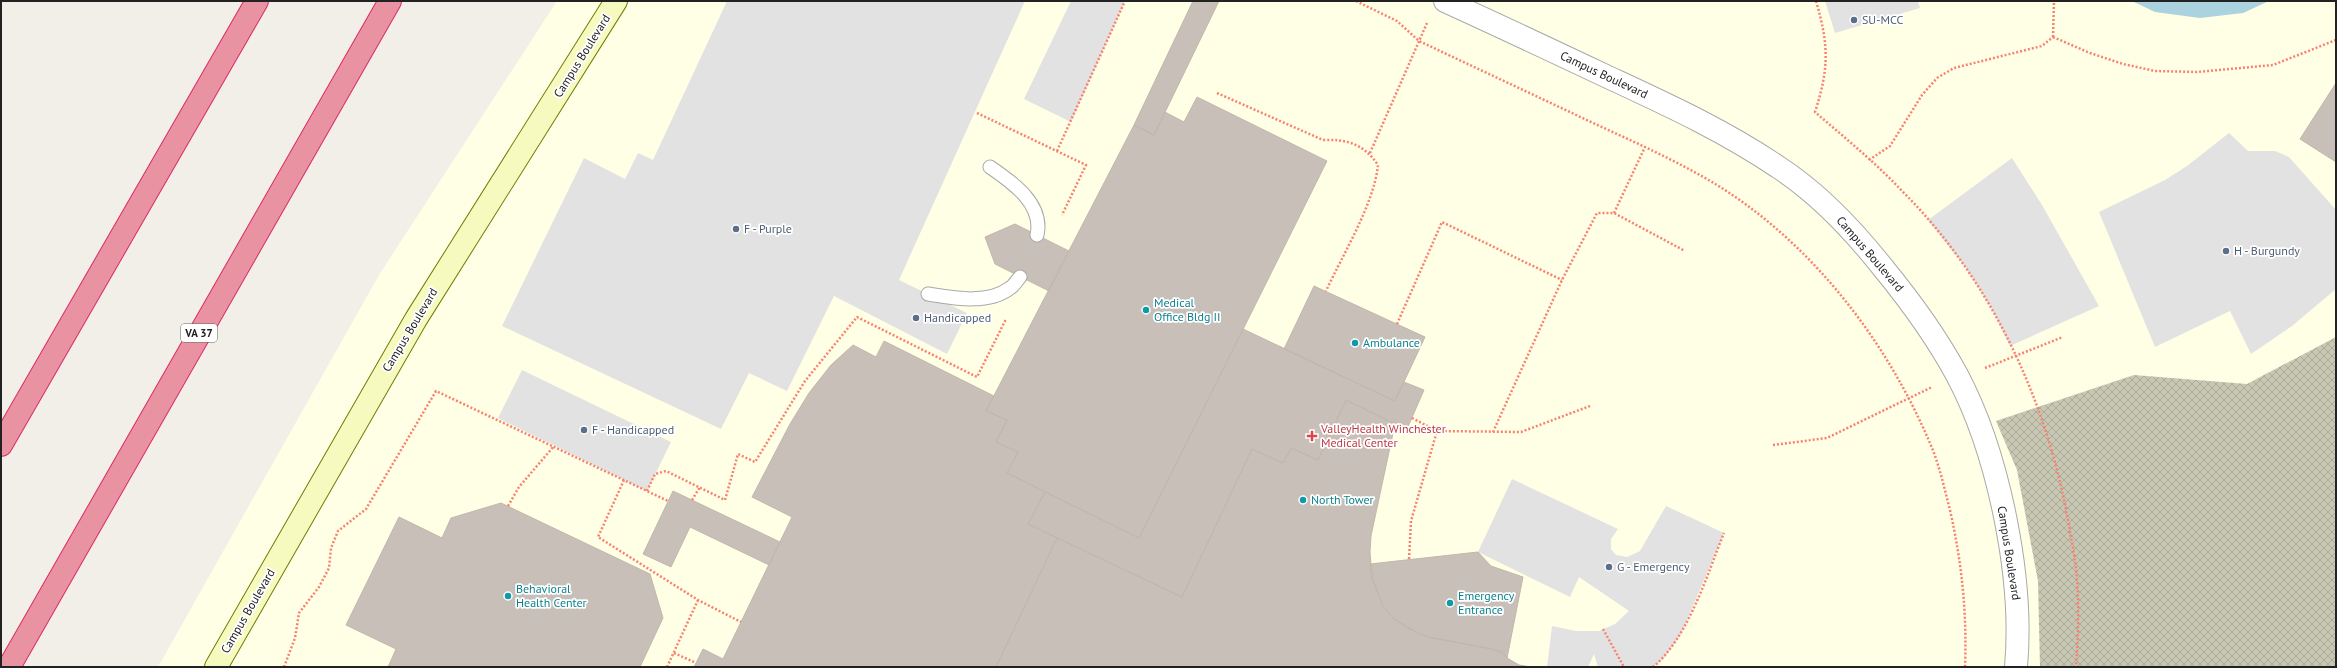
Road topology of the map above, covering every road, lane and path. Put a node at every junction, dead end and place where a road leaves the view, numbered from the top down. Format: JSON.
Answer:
{"nodes":[{"id":1,"x":257,"y":1,"type":"edge"},
{"id":2,"x":390,"y":1,"type":"edge"},
{"id":3,"x":616,"y":1,"type":"edge"},
{"id":4,"x":1125,"y":1,"type":"edge"},
{"id":5,"x":1356,"y":1,"type":"edge"},
{"id":6,"x":1445,"y":1,"type":"edge"},
{"id":7,"x":1816,"y":1,"type":"edge"},
{"id":8,"x":2054,"y":1,"type":"edge"},
{"id":9,"x":2053,"y":37,"type":"junction"},
{"id":10,"x":2336,"y":40,"type":"edge"},
{"id":11,"x":1419,"y":41,"type":"junction"},
{"id":12,"x":1217,"y":93,"type":"dead end"},
{"id":13,"x":977,"y":113,"type":"dead end"},
{"id":14,"x":1645,"y":147,"type":"junction"},
{"id":15,"x":1057,"y":150,"type":"junction"},
{"id":16,"x":1370,"y":153,"type":"junction"},
{"id":17,"x":1869,"y":160,"type":"junction"},
{"id":18,"x":990,"y":167,"type":"dead end"},
{"id":19,"x":1614,"y":213,"type":"junction"},
{"id":20,"x":1059,"y":220,"type":"dead end"},
{"id":21,"x":1037,"y":235,"type":"dead end"},
{"id":22,"x":1686,"y":251,"type":"dead end"},
{"id":23,"x":1020,"y":277,"type":"dead end"},
{"id":24,"x":1562,"y":280,"type":"junction"},
{"id":25,"x":1326,"y":291,"type":"dead end"},
{"id":26,"x":928,"y":294,"type":"dead end"},
{"id":27,"x":1009,"y":312,"type":"dead end"},
{"id":28,"x":1397,"y":324,"type":"dead end"},
{"id":29,"x":2063,"y":337,"type":"dead end"},
{"id":30,"x":2016,"y":357,"type":"junction"},
{"id":31,"x":1908,"y":397,"type":"junction"},
{"id":32,"x":1590,"y":406,"type":"dead end"},
{"id":33,"x":1412,"y":418,"type":"dead end"},
{"id":34,"x":1437,"y":431,"type":"junction"},
{"id":35,"x":1493,"y":432,"type":"junction"},
{"id":36,"x":1,"y":445,"type":"edge"},
{"id":37,"x":1774,"y":445,"type":"dead end"},
{"id":38,"x":554,"y":446,"type":"junction"},
{"id":39,"x":624,"y":480,"type":"junction"},
{"id":40,"x":700,"y":487,"type":"junction"},
{"id":41,"x":646,"y":491,"type":"junction"},
{"id":42,"x":692,"y":500,"type":"dead end"},
{"id":43,"x":668,"y":501,"type":"dead end"},
{"id":44,"x":508,"y":506,"type":"dead end"},
{"id":45,"x":1724,"y":533,"type":"dead end"},
{"id":46,"x":1409,"y":559,"type":"dead end"},
{"id":47,"x":698,"y":600,"type":"junction"},
{"id":48,"x":741,"y":622,"type":"dead end"},
{"id":49,"x":1603,"y":629,"type":"dead end"},
{"id":50,"x":674,"y":653,"type":"junction"},
{"id":51,"x":694,"y":662,"type":"dead end"},
{"id":52,"x":9,"y":667,"type":"edge"},
{"id":53,"x":216,"y":667,"type":"edge"},
{"id":54,"x":284,"y":667,"type":"edge"},
{"id":55,"x":667,"y":667,"type":"edge"},
{"id":56,"x":1624,"y":667,"type":"edge"},
{"id":57,"x":1653,"y":667,"type":"edge"},
{"id":58,"x":1965,"y":667,"type":"edge"},
{"id":59,"x":2016,"y":667,"type":"edge"},
{"id":60,"x":2076,"y":667,"type":"edge"}],
"edges":[{"from":1,"to":36,"type":"highway"},
{"from":2,"to":52,"type":"highway","number":"VA 37"},
{"from":3,"to":53,"type":"street","name":"Campus Boulevard"},
{"from":4,"to":15,"type":"path"},
{"from":5,"to":11,"type":"path"},
{"from":6,"to":59,"type":"street","name":"Campus Boulevard"},
{"from":7,"to":17,"type":"path"},
{"from":8,"to":9,"type":"path"},
{"from":9,"to":10,"type":"path"},
{"from":9,"to":17,"type":"path"},
{"from":11,"to":14,"type":"path"},
{"from":11,"to":16,"type":"path"},
{"from":12,"to":16,"type":"path"},
{"from":13,"to":15,"type":"path"},
{"from":14,"to":19,"type":"path"},
{"from":14,"to":31,"type":"path"},
{"from":15,"to":20,"type":"path"},
{"from":16,"to":25,"type":"path"},
{"from":17,"to":30,"type":"path"},
{"from":18,"to":21,"type":"lane"},
{"from":19,"to":22,"type":"path"},
{"from":19,"to":24,"type":"path"},
{"from":23,"to":26,"type":"lane"},
{"from":24,"to":28,"type":"path"},
{"from":24,"to":35,"type":"path"},
{"from":27,"to":40,"type":"path"},
{"from":29,"to":30,"type":"path"},
{"from":30,"to":60,"type":"path"},
{"from":31,"to":37,"type":"path"},
{"from":31,"to":58,"type":"path"},
{"from":32,"to":35,"type":"path"},
{"from":33,"to":34,"type":"path"},
{"from":34,"to":35,"type":"path"},
{"from":34,"to":46,"type":"path"},
{"from":38,"to":39,"type":"path"},
{"from":38,"to":44,"type":"path"},
{"from":38,"to":54,"type":"path"},
{"from":39,"to":41,"type":"path"},
{"from":39,"to":47,"type":"path"},
{"from":40,"to":41,"type":"path"},
{"from":40,"to":42,"type":"path"},
{"from":41,"to":43,"type":"path"},
{"from":45,"to":57,"type":"path"},
{"from":47,"to":48,"type":"path"},
{"from":47,"to":50,"type":"path"},
{"from":49,"to":56,"type":"path"},
{"from":50,"to":51,"type":"path"},
{"from":50,"to":55,"type":"path"}]}
